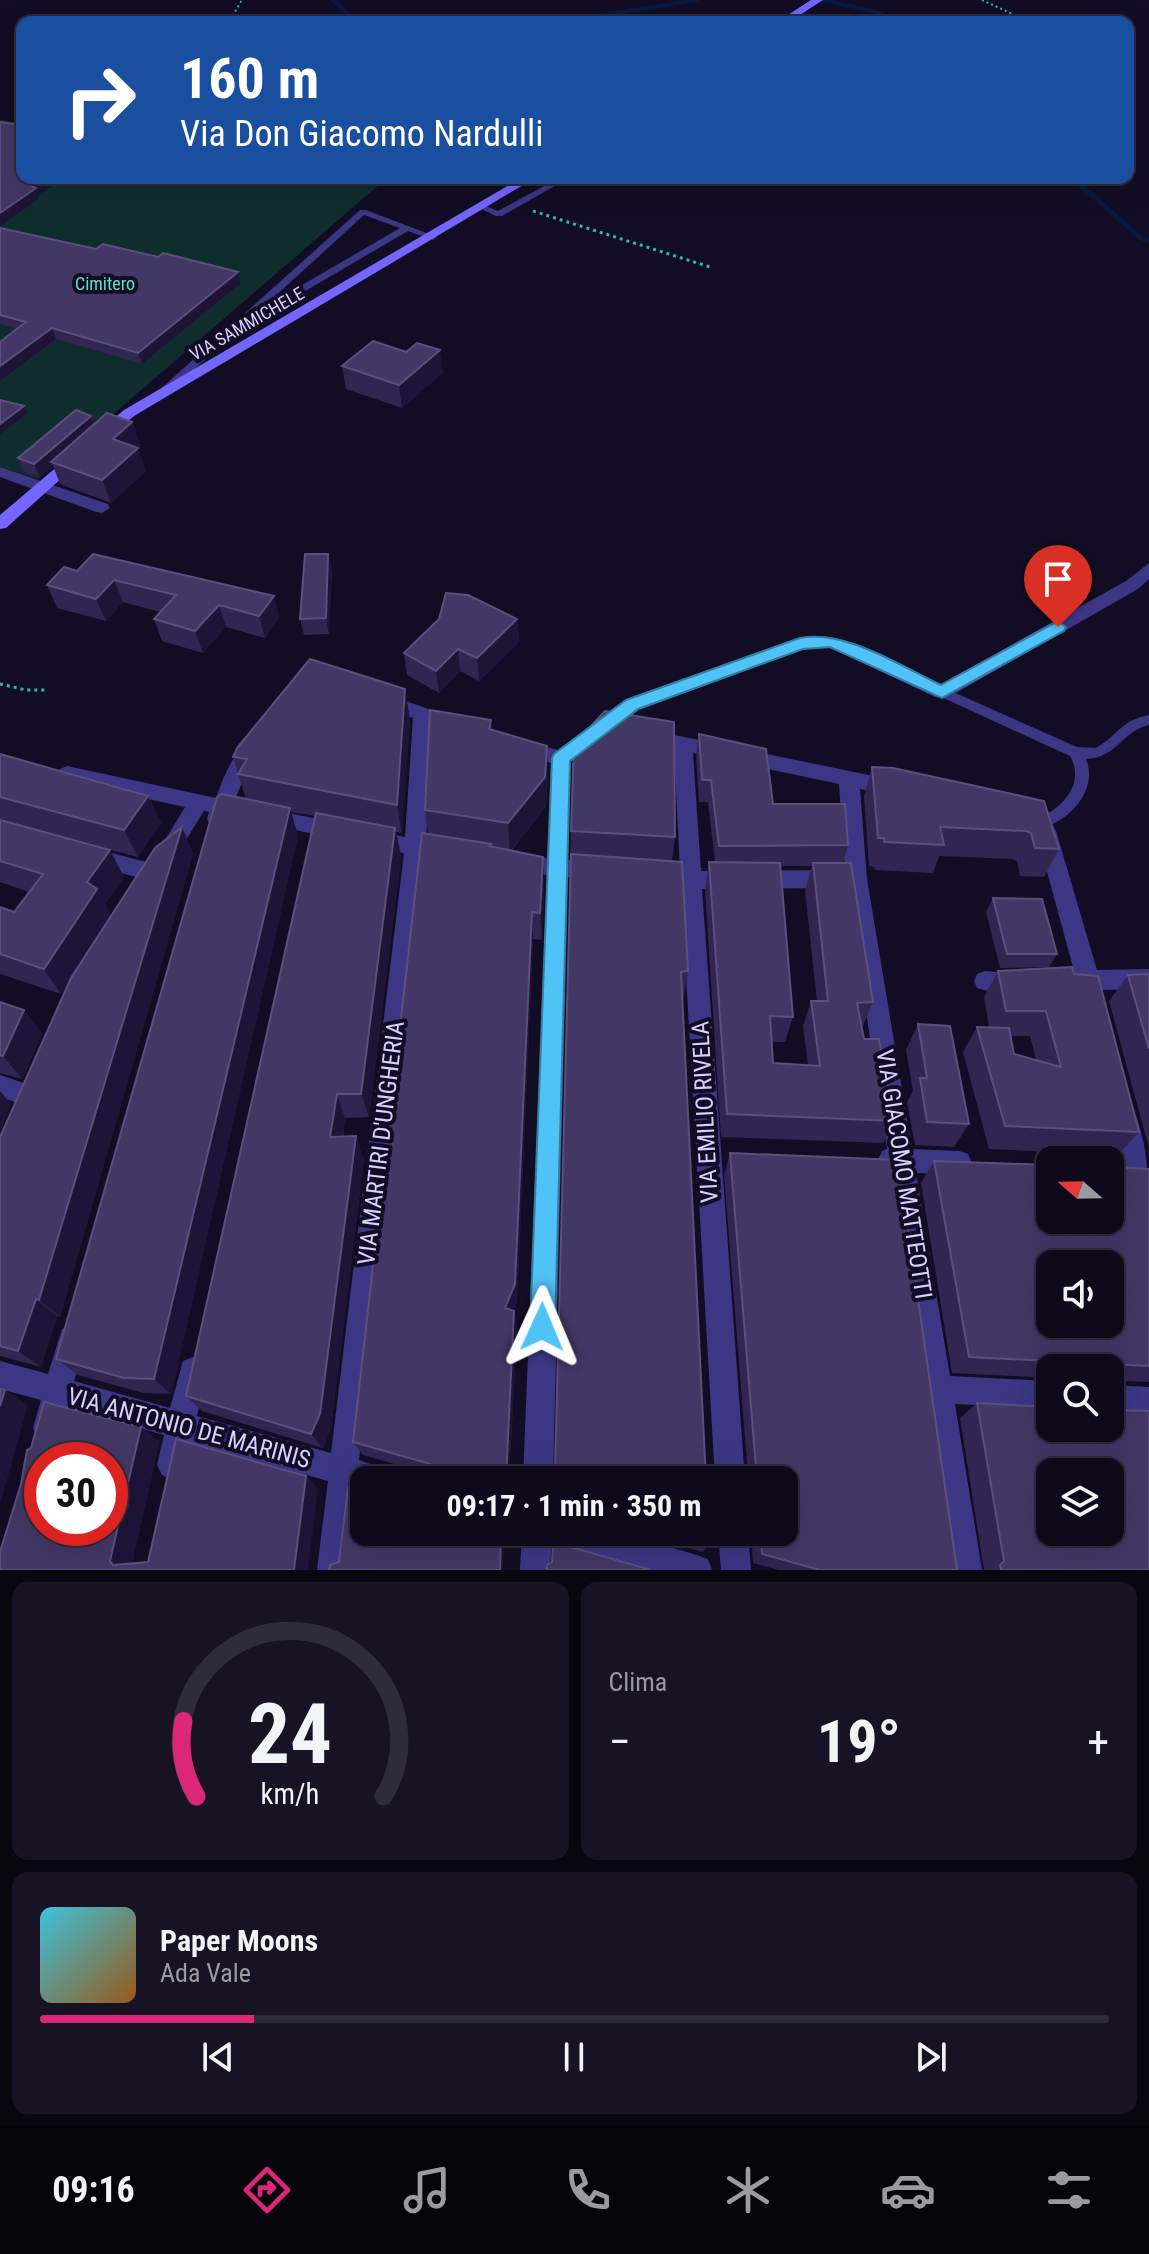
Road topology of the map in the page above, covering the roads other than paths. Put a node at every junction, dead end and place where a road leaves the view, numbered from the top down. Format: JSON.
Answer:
{"nodes":[{"id":1,"x":818,"y":0,"type":"edge"},
{"id":2,"x":792,"y":16,"type":"edge"},
{"id":3,"x":519,"y":184,"type":"edge"},
{"id":4,"x":554,"y":184,"type":"edge"},
{"id":5,"x":481,"y":207,"type":"junction"},
{"id":6,"x":407,"y":228,"type":"junction"},
{"id":7,"x":433,"y":237,"type":"junction"},
{"id":8,"x":230,"y":331,"type":"junction"},
{"id":9,"x":160,"y":395,"type":"junction"},
{"id":10,"x":0,"y":472,"type":"edge"},
{"id":11,"x":42,"y":486,"type":"junction"},
{"id":12,"x":102,"y":508,"type":"dead end"},
{"id":13,"x":0,"y":524,"type":"edge"},
{"id":14,"x":1149,"y":569,"type":"edge"},
{"id":15,"x":942,"y":692,"type":"junction"},
{"id":16,"x":369,"y":695,"type":"edge"},
{"id":17,"x":423,"y":715,"type":"junction"},
{"id":18,"x":1149,"y":720,"type":"edge"},
{"id":19,"x":599,"y":729,"type":"junction"},
{"id":20,"x":478,"y":733,"type":"edge"},
{"id":21,"x":262,"y":739,"type":"edge"},
{"id":22,"x":505,"y":743,"type":"edge"},
{"id":23,"x":683,"y":743,"type":"junction"},
{"id":24,"x":1075,"y":752,"type":"junction"},
{"id":25,"x":561,"y":758,"type":"junction"},
{"id":26,"x":46,"y":770,"type":"edge"},
{"id":27,"x":849,"y":778,"type":"junction"},
{"id":28,"x":909,"y":791,"type":"edge"},
{"id":29,"x":210,"y":805,"type":"junction"},
{"id":30,"x":1036,"y":820,"type":"joint"},
{"id":31,"x":314,"y":826,"type":"junction"},
{"id":32,"x":212,"y":838,"type":"edge"},
{"id":33,"x":415,"y":848,"type":"junction"},
{"id":34,"x":77,"y":853,"type":"edge"},
{"id":35,"x":461,"y":855,"type":"edge"},
{"id":36,"x":307,"y":857,"type":"edge"},
{"id":37,"x":493,"y":860,"type":"edge"},
{"id":38,"x":555,"y":869,"type":"junction"},
{"id":39,"x":856,"y":879,"type":"junction"},
{"id":40,"x":692,"y":880,"type":"junction"},
{"id":41,"x":1149,"y":979,"type":"edge"},
{"id":42,"x":1089,"y":980,"type":"junction"},
{"id":43,"x":985,"y":981,"type":"dead end"},
{"id":44,"x":1100,"y":1024,"type":"edge"},
{"id":45,"x":0,"y":1086,"type":"edge"},
{"id":46,"x":30,"y":1096,"type":"edge"},
{"id":47,"x":1119,"y":1097,"type":"edge"},
{"id":48,"x":707,"y":1160,"type":"junction"},
{"id":49,"x":737,"y":1160,"type":"edge"},
{"id":50,"x":872,"y":1160,"type":"edge"},
{"id":51,"x":902,"y":1160,"type":"junction"},
{"id":52,"x":991,"y":1164,"type":"edge"},
{"id":53,"x":1143,"y":1171,"type":"edge"},
{"id":54,"x":78,"y":1315,"type":"edge"},
{"id":55,"x":198,"y":1348,"type":"edge"},
{"id":56,"x":0,"y":1375,"type":"edge"},
{"id":57,"x":938,"y":1389,"type":"junction"},
{"id":58,"x":57,"y":1392,"type":"junction"},
{"id":59,"x":1036,"y":1394,"type":"edge"},
{"id":60,"x":1124,"y":1400,"type":"edge"},
{"id":61,"x":1149,"y":1401,"type":"edge"},
{"id":62,"x":181,"y":1425,"type":"junction"},
{"id":63,"x":43,"y":1442,"type":"edge"},
{"id":64,"x":538,"y":1466,"type":"edge"},
{"id":65,"x":729,"y":1466,"type":"edge"},
{"id":66,"x":344,"y":1471,"type":"junction"},
{"id":67,"x":350,"y":1473,"type":"edge"},
{"id":68,"x":165,"y":1497,"type":"edge"},
{"id":69,"x":536,"y":1546,"type":"edge"},
{"id":70,"x":614,"y":1546,"type":"edge"},
{"id":71,"x":734,"y":1546,"type":"edge"},
{"id":72,"x":332,"y":1570,"type":"edge"},
{"id":73,"x":535,"y":1570,"type":"edge"},
{"id":74,"x":697,"y":1570,"type":"edge"},
{"id":75,"x":736,"y":1570,"type":"edge"},
{"id":76,"x":967,"y":1570,"type":"edge"}],
"edges":[{"from":1,"to":2,"type":"street"},
{"from":3,"to":5,"type":"street","name":"VIA SAMMICHELE"},
{"from":4,"to":5,"type":"lane"},
{"from":5,"to":7,"type":"street","name":"VIA SAMMICHELE"},
{"from":6,"to":7,"type":"lane"},
{"from":6,"to":8,"type":"lane"},
{"from":6,"to":8,"type":"lane"},
{"from":7,"to":9,"type":"street","name":"VIA SAMMICHELE"},
{"from":8,"to":9,"type":"lane"},
{"from":9,"to":11,"type":"street","name":"VIA SAMMICHELE"},
{"from":10,"to":11,"type":"street"},
{"from":11,"to":12,"type":"street"},
{"from":11,"to":13,"type":"street","name":"VIA SAMMICHELE"},
{"from":14,"to":15,"type":"street"},
{"from":15,"to":19,"type":"street"},
{"from":15,"to":24,"type":"lane"},
{"from":16,"to":17,"type":"street"},
{"from":17,"to":20,"type":"street"},
{"from":17,"to":33,"type":"street","name":"VIA MARTIRI D'UNGHERIA"},
{"from":18,"to":24,"type":"lane"},
{"from":19,"to":23,"type":"street"},
{"from":19,"to":25,"type":"street"},
{"from":21,"to":29,"type":"street"},
{"from":22,"to":25,"type":"street"},
{"from":23,"to":27,"type":"street"},
{"from":23,"to":40,"type":"street","name":"VIA EMILIO RIVELA"},
{"from":24,"to":30,"type":"lane"},
{"from":25,"to":38,"type":"street"},
{"from":26,"to":29,"type":"street"},
{"from":27,"to":28,"type":"street"},
{"from":27,"to":39,"type":"street","name":"VIA GIACOMO MATTEOTTI"},
{"from":29,"to":31,"type":"street"},
{"from":29,"to":32,"type":"street"},
{"from":29,"to":34,"type":"street"},
{"from":30,"to":42,"type":"street"},
{"from":31,"to":33,"type":"street"},
{"from":31,"to":36,"type":"street"},
{"from":33,"to":35,"type":"street"},
{"from":33,"to":66,"type":"street","name":"VIA MARTIRI D'UNGHERIA"},
{"from":37,"to":38,"type":"street"},
{"from":38,"to":40,"type":"street"},
{"from":38,"to":64,"type":"street"},
{"from":39,"to":40,"type":"street"},
{"from":39,"to":51,"type":"street","name":"VIA GIACOMO MATTEOTTI"},
{"from":40,"to":48,"type":"street","name":"VIA EMILIO RIVELA"},
{"from":41,"to":42,"type":"street"},
{"from":42,"to":43,"type":"street"},
{"from":42,"to":44,"type":"street"},
{"from":45,"to":46,"type":"street"},
{"from":47,"to":53,"type":"street"},
{"from":48,"to":49,"type":"street"},
{"from":48,"to":65,"type":"street","name":"VIA EMILIO RIVELA"},
{"from":50,"to":51,"type":"street"},
{"from":51,"to":52,"type":"street"},
{"from":51,"to":57,"type":"street","name":"VIA GIACOMO MATTEOTTI"},
{"from":54,"to":58,"type":"street"},
{"from":55,"to":62,"type":"street"},
{"from":56,"to":58,"type":"street","name":"VIA ANTONIO DE MARINIS"},
{"from":57,"to":59,"type":"street"},
{"from":57,"to":76,"type":"street","name":"VIA GIACOMO MATTEOTTI"},
{"from":58,"to":62,"type":"street","name":"VIA ANTONIO DE MARINIS"},
{"from":58,"to":63,"type":"street"},
{"from":60,"to":61,"type":"street"},
{"from":62,"to":66,"type":"street","name":"VIA ANTONIO DE MARINIS"},
{"from":62,"to":68,"type":"street"},
{"from":66,"to":67,"type":"street","name":"VIA ANTONIO DE MARINIS"},
{"from":66,"to":72,"type":"street","name":"VIA MARTIRI D'UNGHERIA"},
{"from":69,"to":73,"type":"street"},
{"from":70,"to":74,"type":"street"},
{"from":71,"to":75,"type":"street"}]}
